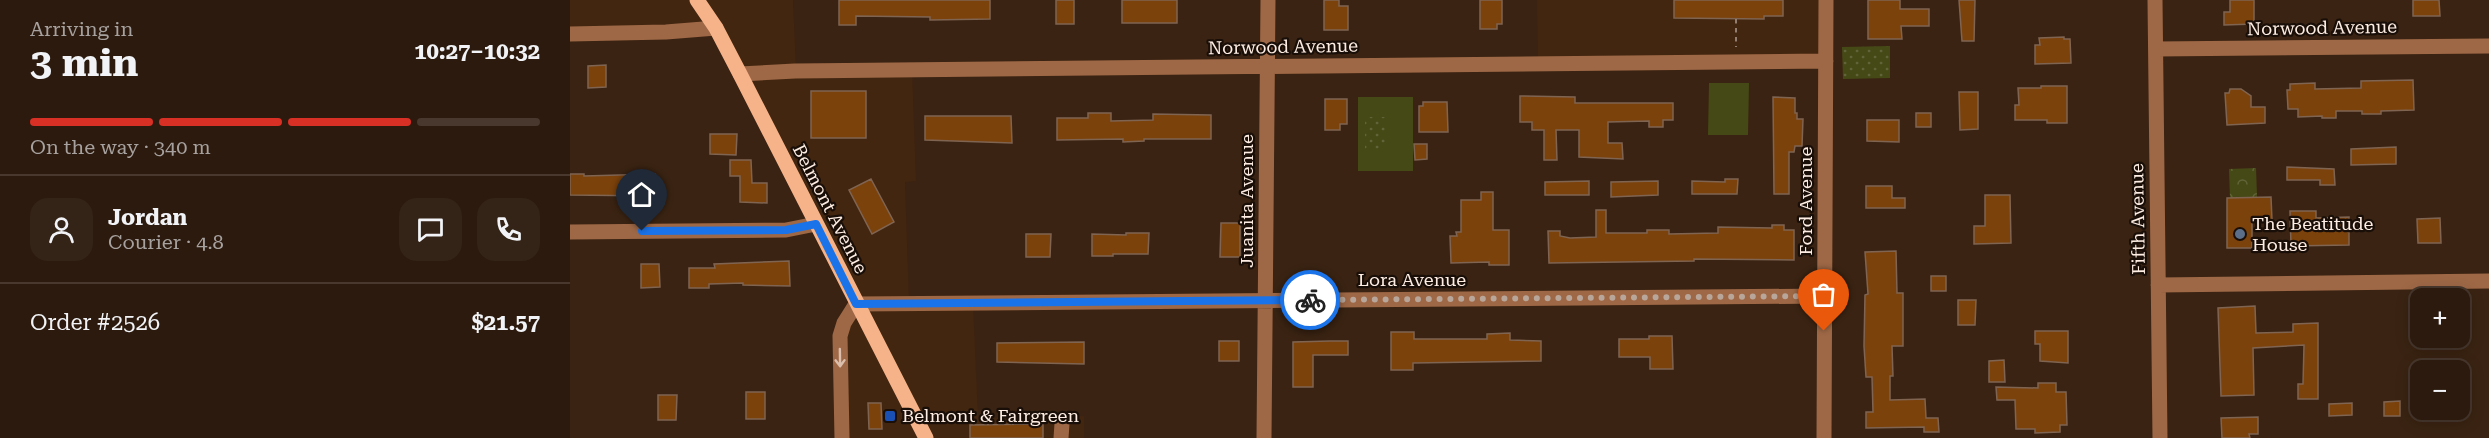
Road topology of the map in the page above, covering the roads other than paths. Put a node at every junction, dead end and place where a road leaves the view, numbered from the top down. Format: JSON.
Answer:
{"nodes":[{"id":1,"x":697,"y":0,"type":"edge"},
{"id":2,"x":1268,"y":0,"type":"edge"},
{"id":3,"x":1826,"y":0,"type":"edge"},
{"id":4,"x":2155,"y":0,"type":"edge"},
{"id":5,"x":716,"y":28,"type":"junction"},
{"id":6,"x":570,"y":34,"type":"edge"},
{"id":7,"x":2489,"y":46,"type":"edge"},
{"id":8,"x":2156,"y":49,"type":"junction"},
{"id":9,"x":1826,"y":62,"type":"junction"},
{"id":10,"x":1267,"y":66,"type":"junction"},
{"id":11,"x":740,"y":74,"type":"junction"},
{"id":12,"x":816,"y":224,"type":"junction"},
{"id":13,"x":570,"y":231,"type":"edge"},
{"id":14,"x":2489,"y":281,"type":"edge"},
{"id":15,"x":2158,"y":285,"type":"junction"},
{"id":16,"x":1825,"y":296,"type":"junction"},
{"id":17,"x":1266,"y":300,"type":"junction"},
{"id":18,"x":856,"y":304,"type":"junction"},
{"id":19,"x":842,"y":438,"type":"edge"},
{"id":20,"x":926,"y":438,"type":"edge"},
{"id":21,"x":1264,"y":438,"type":"edge"},
{"id":22,"x":1824,"y":438,"type":"edge"},
{"id":23,"x":2160,"y":438,"type":"edge"}],
"edges":[{"from":1,"to":5,"type":"main road","name":"Belmont Avenue"},
{"from":2,"to":10,"type":"street","name":"Juanita Avenue"},
{"from":3,"to":9,"type":"street","name":"Ford Avenue"},
{"from":4,"to":8,"type":"street","name":"Fifth Avenue"},
{"from":5,"to":6,"type":"street"},
{"from":5,"to":11,"type":"main road","name":"Belmont Avenue"},
{"from":7,"to":8,"type":"street","name":"Norwood Avenue"},
{"from":8,"to":15,"type":"street","name":"Fifth Avenue"},
{"from":9,"to":10,"type":"street","name":"Norwood Avenue"},
{"from":9,"to":16,"type":"street","name":"Ford Avenue"},
{"from":10,"to":11,"type":"street","name":"Norwood Avenue"},
{"from":10,"to":17,"type":"street","name":"Juanita Avenue"},
{"from":11,"to":12,"type":"main road","name":"Belmont Avenue"},
{"from":12,"to":13,"type":"street"},
{"from":12,"to":18,"type":"main road","name":"Belmont Avenue"},
{"from":14,"to":15,"type":"street"},
{"from":15,"to":23,"type":"street","name":"Fifth Avenue"},
{"from":16,"to":17,"type":"street","name":"Lora Avenue"},
{"from":16,"to":22,"type":"street","name":"Ford Avenue"},
{"from":17,"to":18,"type":"street","name":"Lora Avenue"},
{"from":17,"to":21,"type":"street","name":"Juanita Avenue"},
{"from":18,"to":19,"type":"street","one_way":true},
{"from":18,"to":20,"type":"main road","name":"Belmont Avenue"}]}
